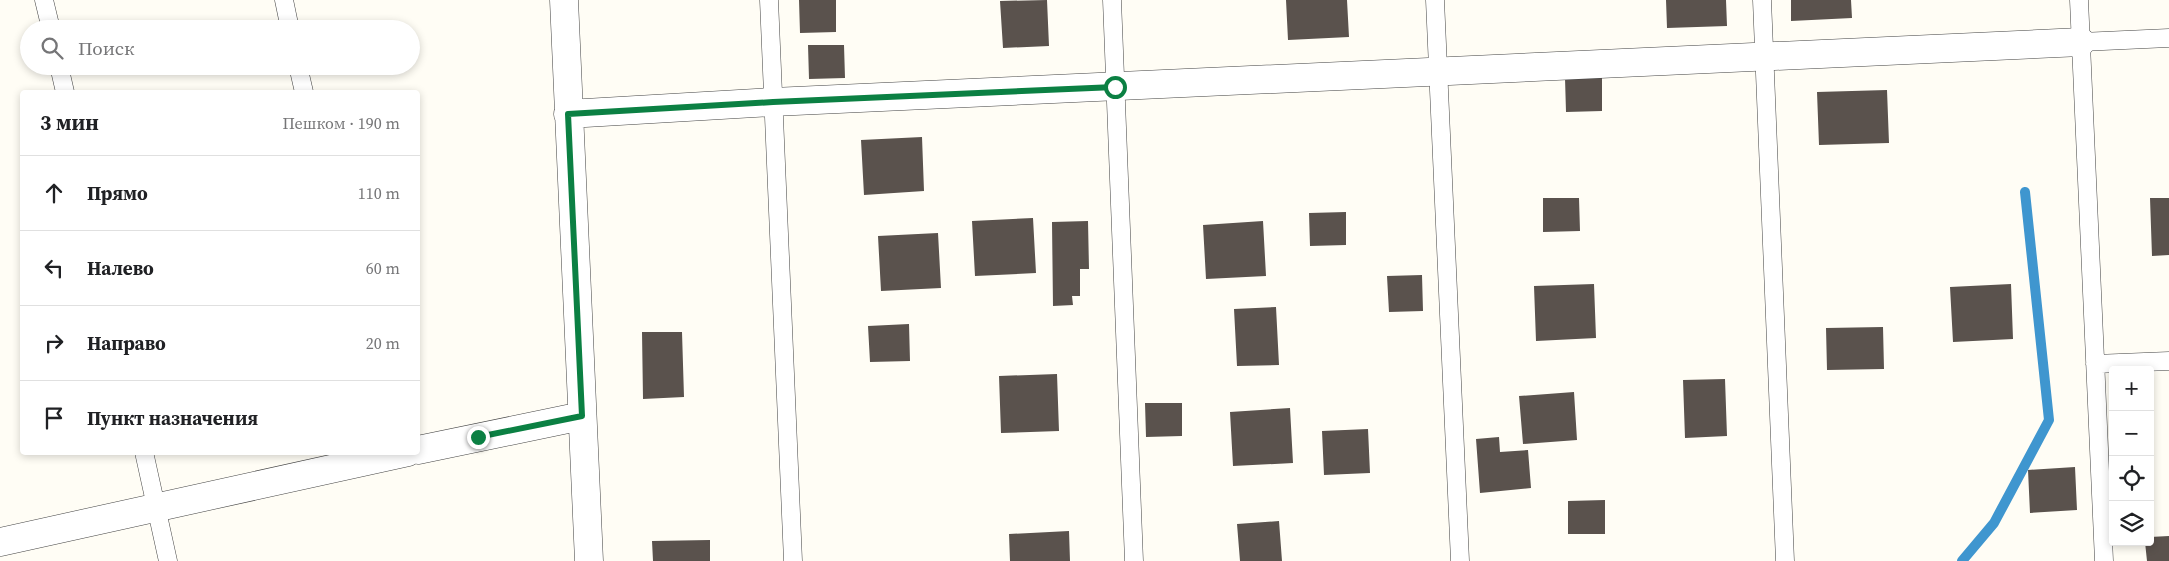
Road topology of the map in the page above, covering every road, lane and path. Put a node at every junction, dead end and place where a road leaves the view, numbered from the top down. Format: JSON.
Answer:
{"nodes":[{"id":1,"x":44,"y":0,"type":"edge"},
{"id":2,"x":284,"y":0,"type":"edge"},
{"id":3,"x":564,"y":0,"type":"edge"},
{"id":4,"x":769,"y":0,"type":"edge"},
{"id":5,"x":1112,"y":0,"type":"edge"},
{"id":6,"x":1435,"y":0,"type":"edge"},
{"id":7,"x":1762,"y":0,"type":"edge"},
{"id":8,"x":2079,"y":0,"type":"edge"},
{"id":9,"x":49,"y":20,"type":"edge"},
{"id":10,"x":288,"y":20,"type":"edge"},
{"id":11,"x":2169,"y":38,"type":"edge"},
{"id":12,"x":2081,"y":42,"type":"junction"},
{"id":13,"x":1764,"y":57,"type":"junction"},
{"id":14,"x":1438,"y":72,"type":"junction"},
{"id":15,"x":61,"y":75,"type":"edge"},
{"id":16,"x":300,"y":75,"type":"edge"},
{"id":17,"x":1115,"y":87,"type":"junction"},
{"id":18,"x":65,"y":90,"type":"edge"},
{"id":19,"x":304,"y":90,"type":"edge"},
{"id":20,"x":773,"y":102,"type":"junction"},
{"id":21,"x":568,"y":114,"type":"junction"},
{"id":22,"x":2169,"y":361,"type":"edge"},
{"id":23,"x":2095,"y":364,"type":"junction"},
{"id":24,"x":582,"y":416,"type":"junction"},
{"id":25,"x":420,"y":450,"type":"edge"},
{"id":26,"x":145,"y":455,"type":"edge"},
{"id":27,"x":388,"y":455,"type":"edge"},
{"id":28,"x":157,"y":508,"type":"junction"},
{"id":29,"x":0,"y":542,"type":"edge"},
{"id":30,"x":168,"y":561,"type":"edge"},
{"id":31,"x":589,"y":561,"type":"edge"},
{"id":32,"x":793,"y":561,"type":"edge"},
{"id":33,"x":1134,"y":561,"type":"edge"},
{"id":34,"x":1460,"y":561,"type":"edge"},
{"id":35,"x":1785,"y":561,"type":"edge"},
{"id":36,"x":2104,"y":561,"type":"edge"}],
"edges":[{"from":1,"to":9,"type":"lane"},
{"from":2,"to":10,"type":"lane"},
{"from":3,"to":21,"type":"street"},
{"from":4,"to":20,"type":"lane"},
{"from":5,"to":17,"type":"lane"},
{"from":6,"to":14,"type":"lane"},
{"from":7,"to":13,"type":"lane"},
{"from":8,"to":12,"type":"lane"},
{"from":11,"to":12,"type":"lane"},
{"from":12,"to":13,"type":"street"},
{"from":12,"to":23,"type":"lane"},
{"from":13,"to":14,"type":"street"},
{"from":13,"to":35,"type":"lane"},
{"from":14,"to":17,"type":"street"},
{"from":14,"to":34,"type":"lane"},
{"from":15,"to":18,"type":"lane"},
{"from":16,"to":19,"type":"lane"},
{"from":17,"to":20,"type":"street"},
{"from":17,"to":33,"type":"lane"},
{"from":20,"to":21,"type":"street"},
{"from":20,"to":32,"type":"lane"},
{"from":21,"to":24,"type":"street"},
{"from":22,"to":23,"type":"lane"},
{"from":23,"to":36,"type":"lane"},
{"from":24,"to":25,"type":"street"},
{"from":24,"to":31,"type":"street"},
{"from":26,"to":28,"type":"lane"},
{"from":27,"to":28,"type":"street"},
{"from":28,"to":29,"type":"street"},
{"from":28,"to":30,"type":"lane"}]}
